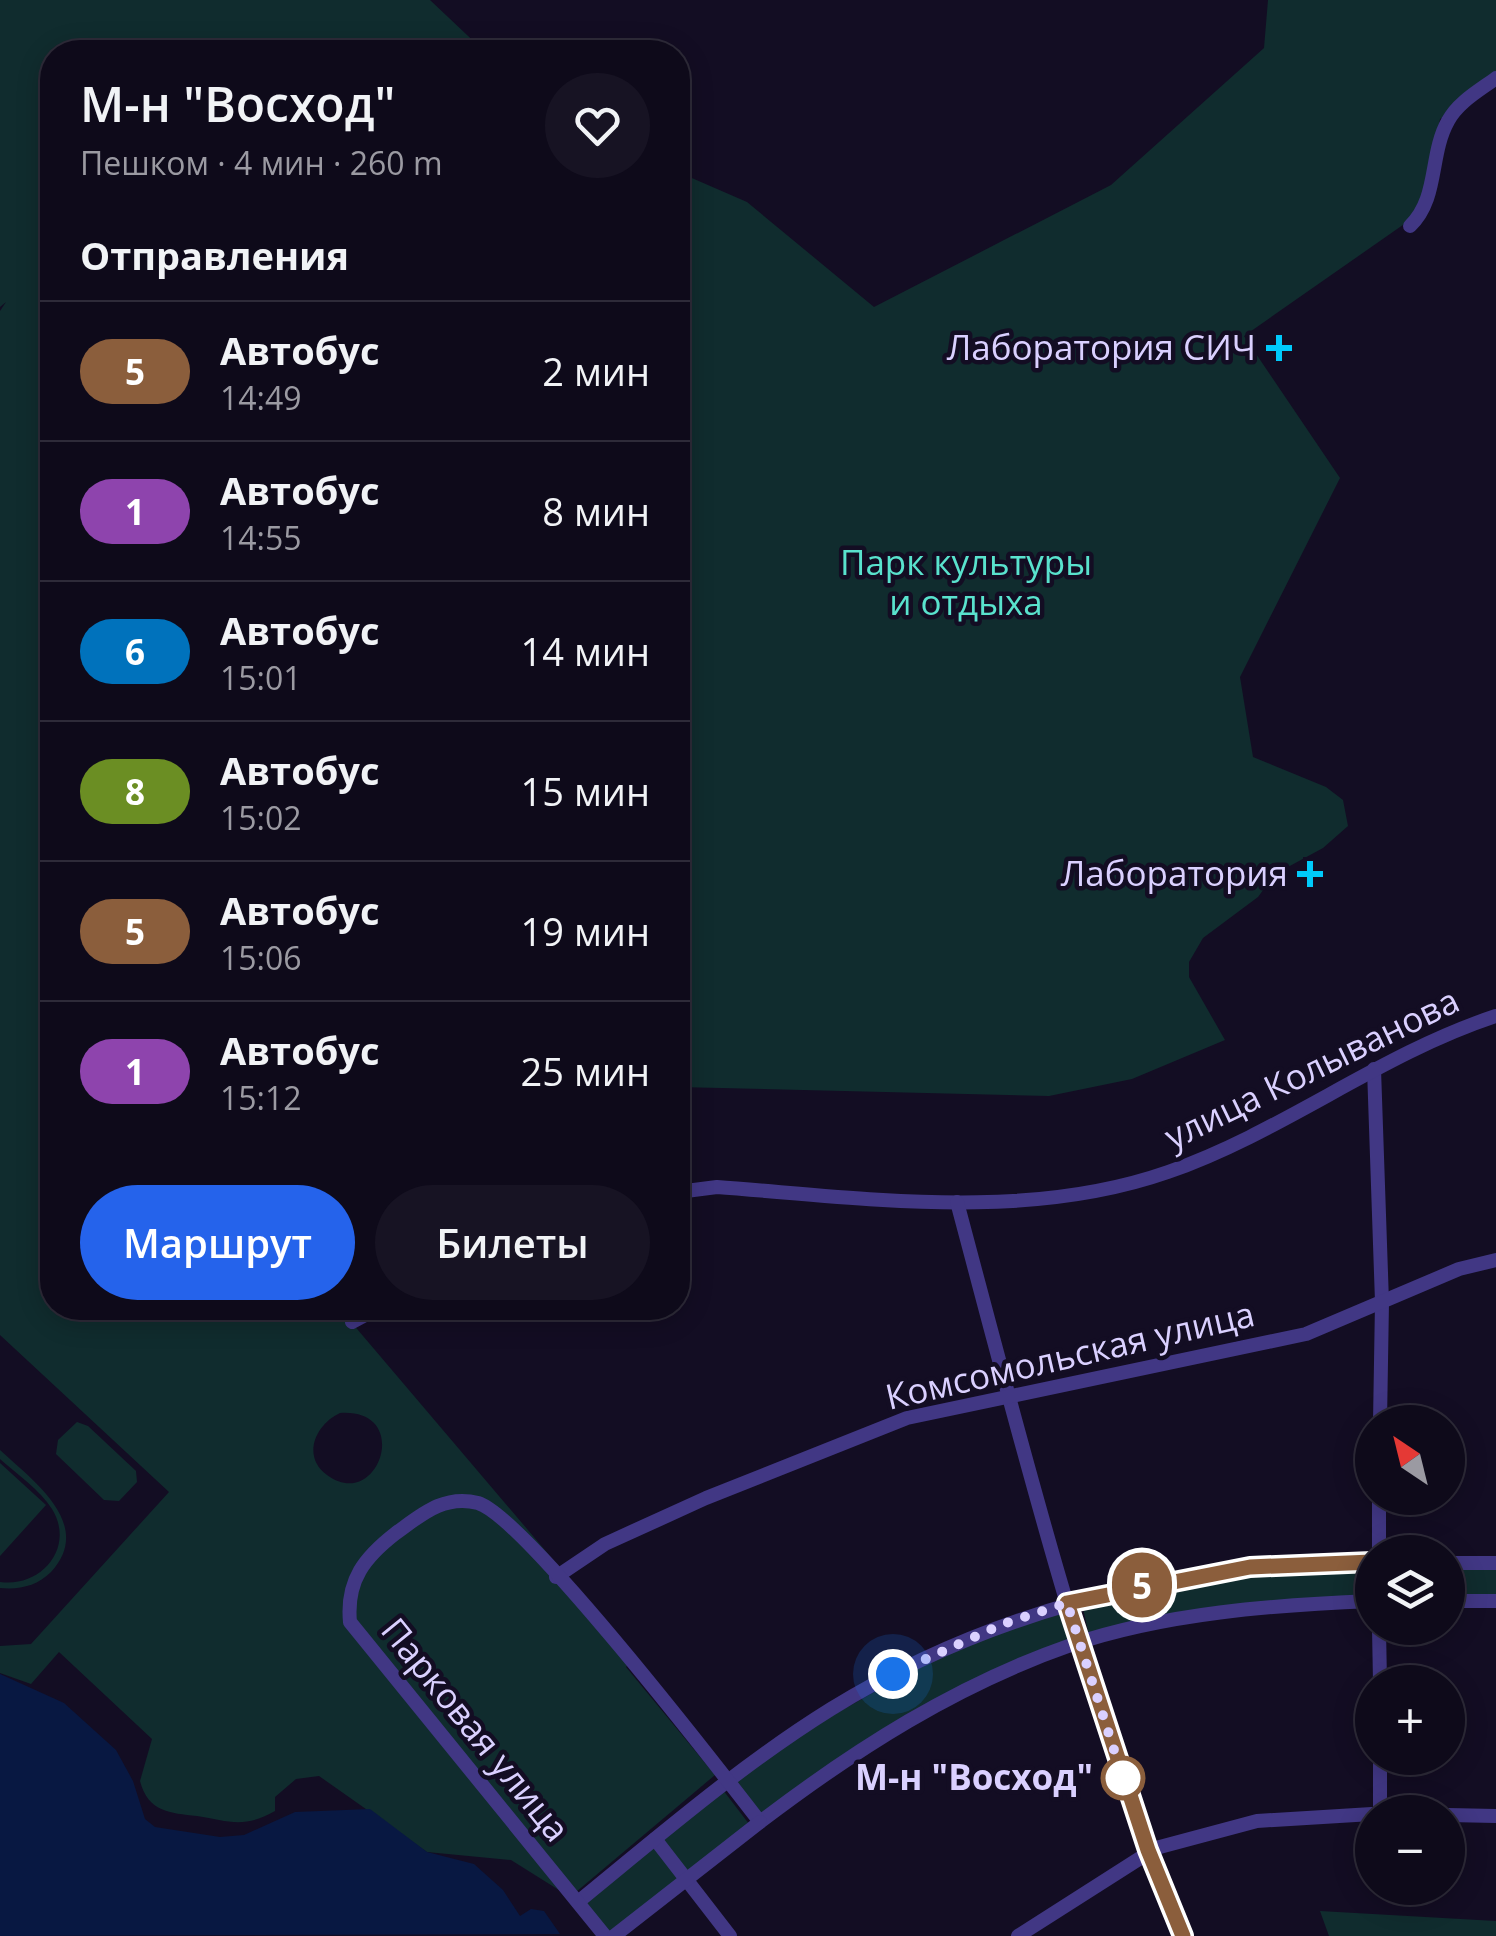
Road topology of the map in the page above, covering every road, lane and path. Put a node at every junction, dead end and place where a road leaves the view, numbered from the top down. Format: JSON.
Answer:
{"nodes":[{"id":1,"x":1496,"y":78,"type":"edge"},
{"id":2,"x":1410,"y":226,"type":"dead end"},
{"id":3,"x":1496,"y":1016,"type":"edge"},
{"id":4,"x":1374,"y":1068,"type":"junction"},
{"id":5,"x":690,"y":1190,"type":"edge"},
{"id":6,"x":957,"y":1202,"type":"junction"},
{"id":7,"x":1496,"y":1260,"type":"edge"},
{"id":8,"x":1382,"y":1302,"type":"junction"},
{"id":9,"x":356,"y":1320,"type":"edge"},
{"id":10,"x":352,"y":1322,"type":"dead end"},
{"id":11,"x":1008,"y":1393,"type":"junction"},
{"id":12,"x":1380,"y":1405,"type":"edge"},
{"id":13,"x":1465,"y":1562,"type":"edge"},
{"id":14,"x":1355,"y":1563,"type":"edge"},
{"id":15,"x":1496,"y":1563,"type":"edge"},
{"id":16,"x":556,"y":1577,"type":"junction"},
{"id":17,"x":1465,"y":1600,"type":"edge"},
{"id":18,"x":1496,"y":1601,"type":"edge"},
{"id":19,"x":1355,"y":1602,"type":"edge"},
{"id":20,"x":1067,"y":1603,"type":"junction"},
{"id":21,"x":1079,"y":1643,"type":"junction"},
{"id":22,"x":728,"y":1781,"type":"junction"},
{"id":23,"x":1355,"y":1815,"type":"edge"},
{"id":24,"x":1465,"y":1815,"type":"edge"},
{"id":25,"x":1496,"y":1816,"type":"edge"},
{"id":26,"x":760,"y":1822,"type":"junction"},
{"id":27,"x":655,"y":1839,"type":"junction"},
{"id":28,"x":1148,"y":1850,"type":"junction"},
{"id":29,"x":686,"y":1880,"type":"junction"},
{"id":30,"x":578,"y":1902,"type":"junction"},
{"id":31,"x":606,"y":1936,"type":"edge"},
{"id":32,"x":614,"y":1936,"type":"edge"},
{"id":33,"x":730,"y":1936,"type":"edge"},
{"id":34,"x":1018,"y":1936,"type":"edge"},
{"id":35,"x":1183,"y":1936,"type":"edge"}],
"edges":[{"from":1,"to":2,"type":"street"},
{"from":3,"to":4,"type":"street","name":"улица Колыванова"},
{"from":4,"to":6,"type":"street","name":"улица Колыванова"},
{"from":4,"to":8,"type":"street"},
{"from":5,"to":6,"type":"street","name":"улица Колыванова"},
{"from":6,"to":11,"type":"street"},
{"from":7,"to":8,"type":"street","name":"Комсомольская улица"},
{"from":8,"to":11,"type":"street","name":"Комсомольская улица"},
{"from":8,"to":12,"type":"street"},
{"from":9,"to":10,"type":"street"},
{"from":11,"to":16,"type":"street","name":"Комсомольская улица"},
{"from":11,"to":20,"type":"street"},
{"from":13,"to":15,"type":"street"},
{"from":14,"to":20,"type":"street"},
{"from":16,"to":22,"type":"street","name":"Парковая улица"},
{"from":16,"to":30,"type":"street","name":"Парковая улица"},
{"from":17,"to":18,"type":"street"},
{"from":19,"to":21,"type":"street"},
{"from":20,"to":21,"type":"street"},
{"from":20,"to":22,"type":"street"},
{"from":21,"to":26,"type":"street"},
{"from":21,"to":28,"type":"street"},
{"from":22,"to":26,"type":"street","name":"Парковая улица"},
{"from":22,"to":27,"type":"street"},
{"from":23,"to":28,"type":"street"},
{"from":24,"to":25,"type":"street"},
{"from":26,"to":29,"type":"street"},
{"from":27,"to":29,"type":"street"},
{"from":27,"to":30,"type":"street"},
{"from":28,"to":34,"type":"street"},
{"from":28,"to":35,"type":"street"},
{"from":29,"to":32,"type":"street"},
{"from":29,"to":33,"type":"street"},
{"from":30,"to":31,"type":"street","name":"Парковая улица"}]}
